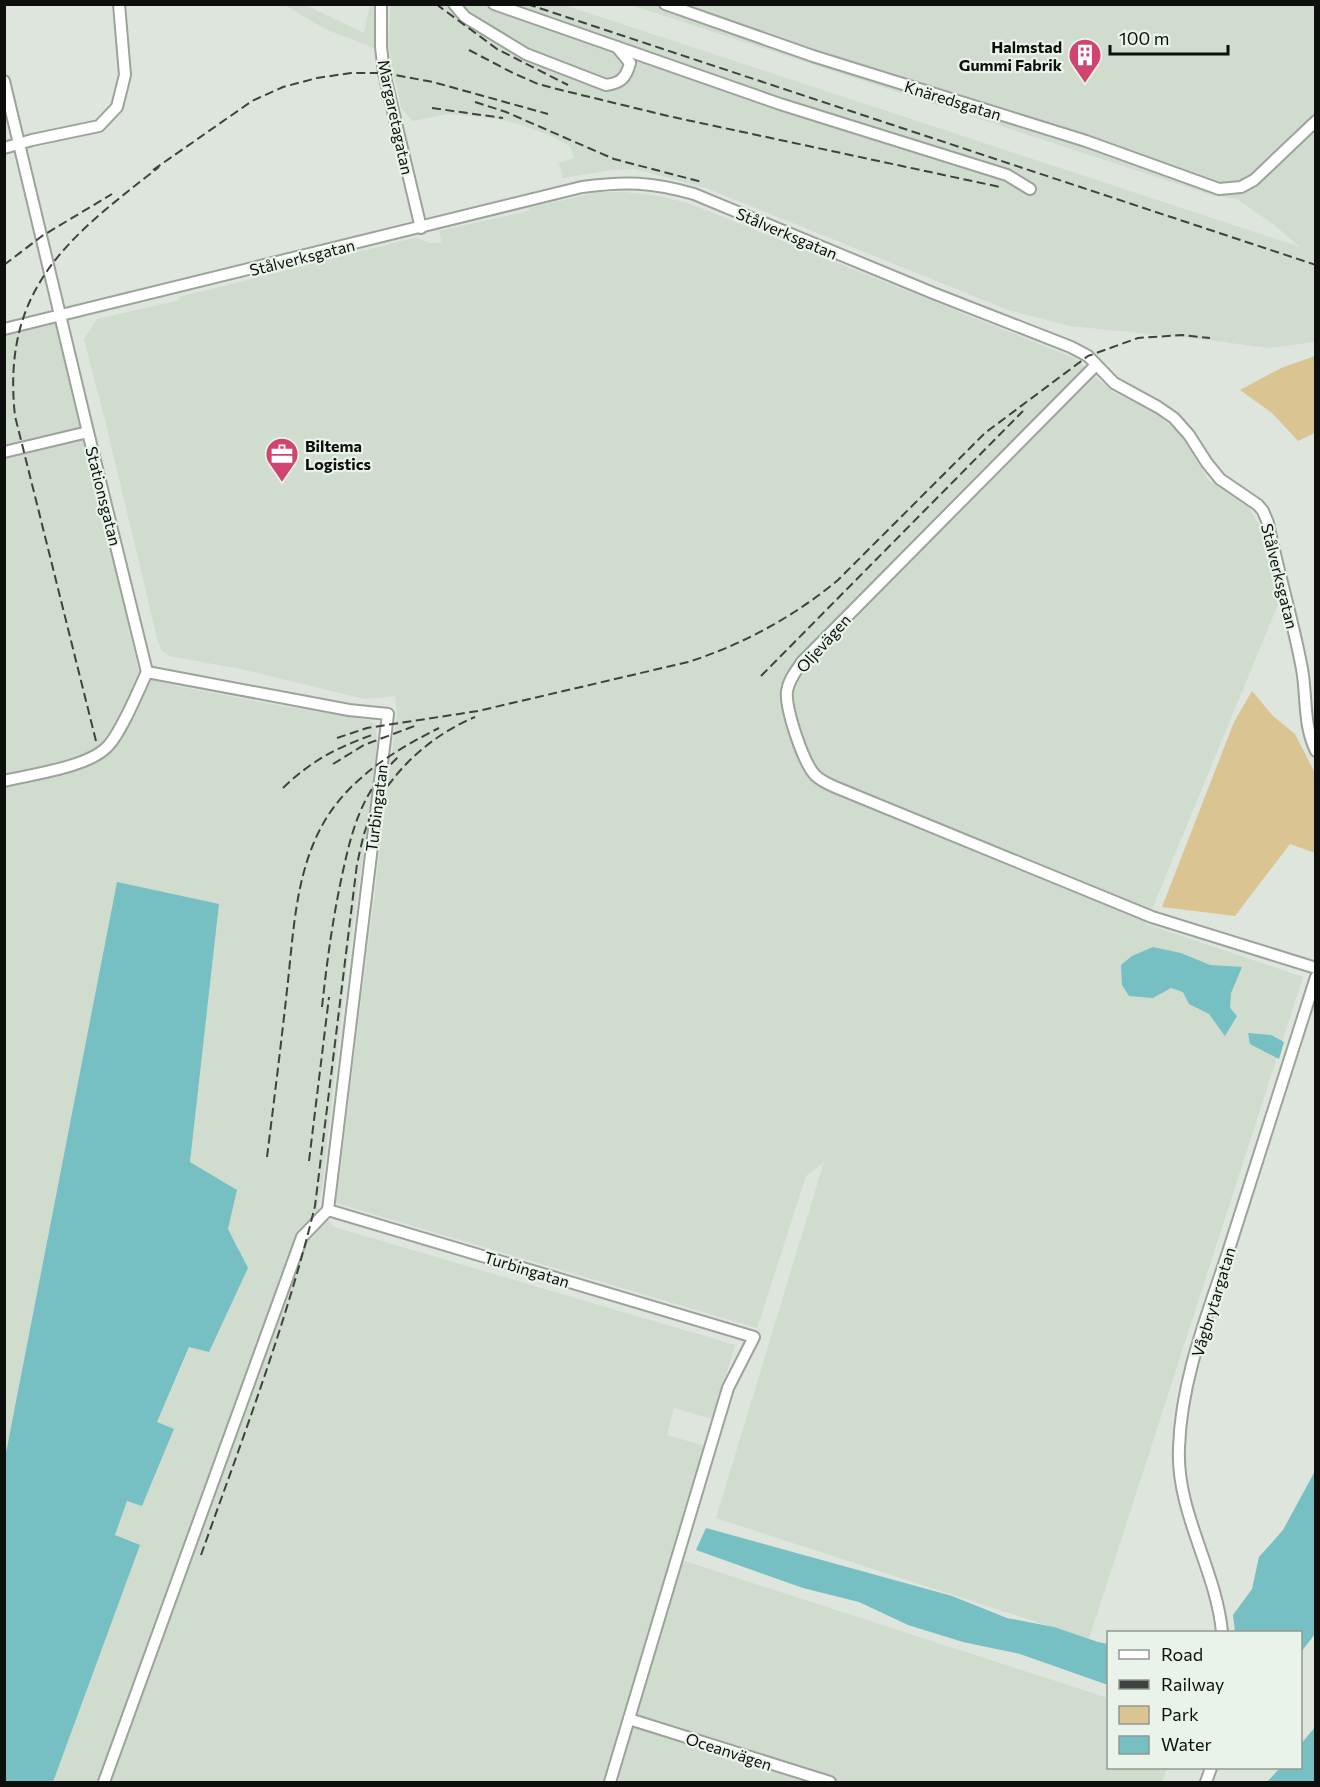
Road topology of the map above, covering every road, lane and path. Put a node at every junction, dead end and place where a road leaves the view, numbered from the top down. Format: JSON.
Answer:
{"nodes":[{"id":1,"x":119,"y":4,"type":"edge"},
{"id":2,"x":381,"y":4,"type":"edge"},
{"id":3,"x":454,"y":4,"type":"edge"},
{"id":4,"x":494,"y":4,"type":"edge"},
{"id":5,"x":665,"y":4,"type":"edge"},
{"id":6,"x":617,"y":47,"type":"junction"},
{"id":7,"x":4,"y":81,"type":"edge"},
{"id":8,"x":1316,"y":121,"type":"edge"},
{"id":9,"x":20,"y":145,"type":"junction"},
{"id":10,"x":4,"y":148,"type":"edge"},
{"id":11,"x":1030,"y":189,"type":"dead end"},
{"id":12,"x":421,"y":228,"type":"junction"},
{"id":13,"x":61,"y":315,"type":"junction"},
{"id":14,"x":4,"y":329,"type":"edge"},
{"id":15,"x":1096,"y":365,"type":"junction"},
{"id":16,"x":88,"y":432,"type":"junction"},
{"id":17,"x":4,"y":452,"type":"edge"},
{"id":18,"x":147,"y":672,"type":"junction"},
{"id":19,"x":1316,"y":751,"type":"edge"},
{"id":20,"x":4,"y":781,"type":"edge"},
{"id":21,"x":1316,"y":968,"type":"edge"},
{"id":22,"x":1316,"y":978,"type":"edge"},
{"id":23,"x":328,"y":1210,"type":"junction"},
{"id":24,"x":1222,"y":1631,"type":"edge"},
{"id":25,"x":629,"y":1719,"type":"junction"},
{"id":26,"x":104,"y":1782,"type":"edge"},
{"id":27,"x":610,"y":1782,"type":"edge"},
{"id":28,"x":830,"y":1782,"type":"edge"}],
"edges":[{"from":1,"to":9,"type":"street"},
{"from":2,"to":12,"type":"street","name":"Margaretagatan"},
{"from":3,"to":6,"type":"street"},
{"from":4,"to":6,"type":"street"},
{"from":5,"to":8,"type":"street","name":"Knäredsgatan"},
{"from":6,"to":11,"type":"street"},
{"from":7,"to":9,"type":"street","name":"Stationsgatan"},
{"from":9,"to":10,"type":"street"},
{"from":9,"to":13,"type":"street","name":"Stationsgatan"},
{"from":12,"to":13,"type":"street","name":"Stålverksgatan"},
{"from":12,"to":15,"type":"street","name":"Stålverksgatan"},
{"from":13,"to":14,"type":"street","name":"Stålverksgatan"},
{"from":13,"to":16,"type":"street","name":"Stationsgatan"},
{"from":15,"to":19,"type":"street","name":"Stålverksgatan"},
{"from":15,"to":21,"type":"street","name":"Oljevägen"},
{"from":16,"to":17,"type":"street"},
{"from":16,"to":18,"type":"street","name":"Stationsgatan"},
{"from":18,"to":20,"type":"street"},
{"from":18,"to":23,"type":"street","name":"Turbingatan"},
{"from":22,"to":24,"type":"street","name":"Vågbrytargatan"},
{"from":23,"to":25,"type":"street","name":"Turbingatan"},
{"from":23,"to":26,"type":"street"},
{"from":25,"to":27,"type":"street","name":"Turbingatan"},
{"from":25,"to":28,"type":"street","name":"Oceanvägen"}]}
